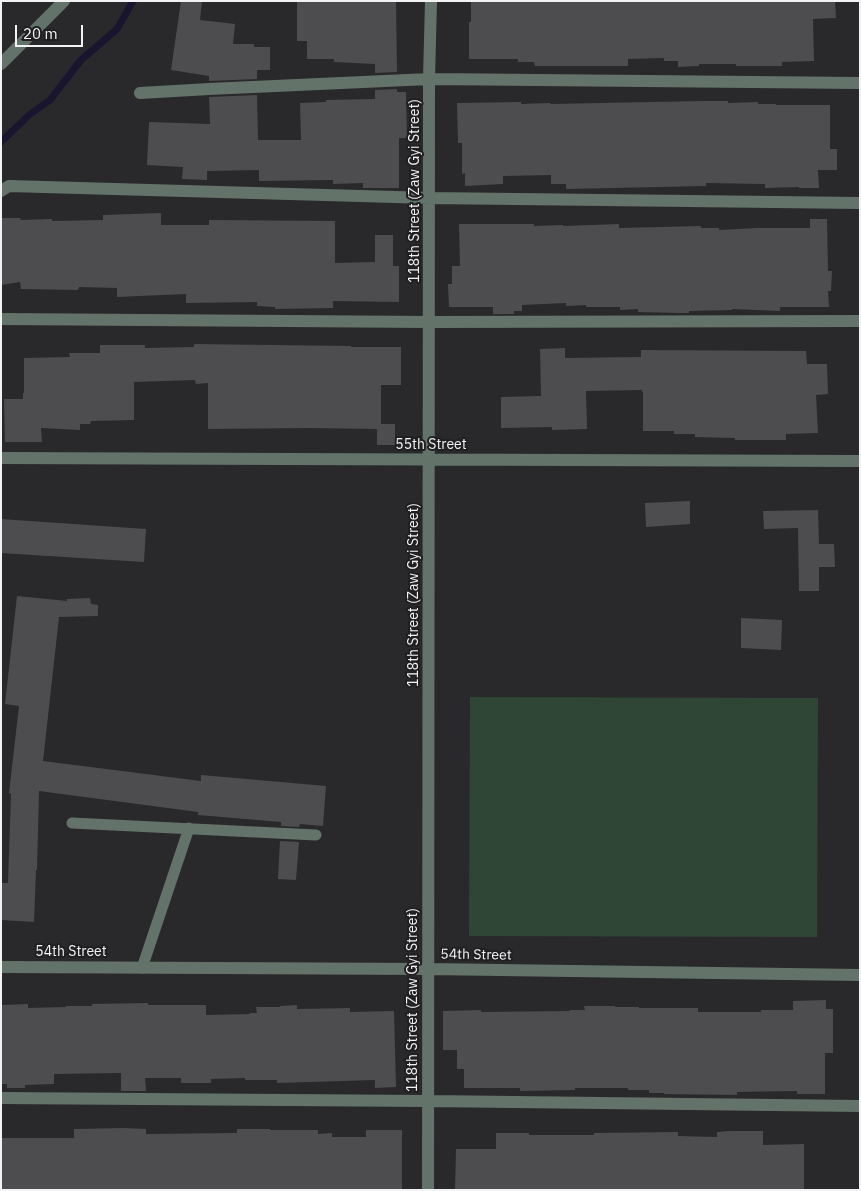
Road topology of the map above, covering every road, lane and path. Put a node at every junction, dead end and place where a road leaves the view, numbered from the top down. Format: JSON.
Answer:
{"nodes":[{"id":1,"x":64,"y":1,"type":"edge"},
{"id":2,"x":431,"y":1,"type":"edge"},
{"id":3,"x":1,"y":64,"type":"edge"},
{"id":4,"x":429,"y":80,"type":"junction"},
{"id":5,"x":860,"y":83,"type":"edge"},
{"id":6,"x":140,"y":93,"type":"dead end"},
{"id":7,"x":1,"y":191,"type":"edge"},
{"id":8,"x":430,"y":198,"type":"junction"},
{"id":9,"x":860,"y":202,"type":"edge"},
{"id":10,"x":1,"y":319,"type":"edge"},
{"id":11,"x":860,"y":321,"type":"edge"},
{"id":12,"x":430,"y":322,"type":"junction"},
{"id":13,"x":1,"y":458,"type":"edge"},
{"id":14,"x":429,"y":460,"type":"junction"},
{"id":15,"x":860,"y":461,"type":"edge"},
{"id":16,"x":72,"y":823,"type":"dead end"},
{"id":17,"x":189,"y":828,"type":"junction"},
{"id":18,"x":316,"y":835,"type":"dead end"},
{"id":19,"x":1,"y":967,"type":"edge"},
{"id":20,"x":142,"y":968,"type":"junction"},
{"id":21,"x":428,"y":969,"type":"junction"},
{"id":22,"x":860,"y":975,"type":"edge"},
{"id":23,"x":1,"y":1098,"type":"edge"},
{"id":24,"x":428,"y":1101,"type":"junction"},
{"id":25,"x":860,"y":1106,"type":"edge"},
{"id":26,"x":428,"y":1190,"type":"edge"}],
"edges":[{"from":1,"to":3,"type":"street"},
{"from":2,"to":4,"type":"street","name":"118th Street (Zaw Gyi Street)"},
{"from":4,"to":5,"type":"street"},
{"from":4,"to":6,"type":"street"},
{"from":4,"to":8,"type":"street","name":"118th Street (Zaw Gyi Street)"},
{"from":7,"to":8,"type":"street"},
{"from":8,"to":9,"type":"street"},
{"from":8,"to":12,"type":"street","name":"118th Street (Zaw Gyi Street)"},
{"from":10,"to":12,"type":"street"},
{"from":11,"to":12,"type":"street"},
{"from":12,"to":14,"type":"street","name":"118th Street (Zaw Gyi Street)"},
{"from":13,"to":14,"type":"street","name":"55th Street"},
{"from":14,"to":15,"type":"street","name":"55th Street"},
{"from":14,"to":21,"type":"street","name":"118th Street (Zaw Gyi Street)"},
{"from":16,"to":17,"type":"lane"},
{"from":17,"to":18,"type":"lane"},
{"from":17,"to":20,"type":"lane"},
{"from":19,"to":20,"type":"street","name":"54th Street"},
{"from":20,"to":21,"type":"street","name":"54th Street"},
{"from":21,"to":22,"type":"street","name":"54th Street"},
{"from":21,"to":24,"type":"street","name":"118th Street (Zaw Gyi Street)"},
{"from":23,"to":24,"type":"street"},
{"from":24,"to":25,"type":"street"},
{"from":24,"to":26,"type":"street","name":"118th Street (Zaw Gyi Street)"}]}
